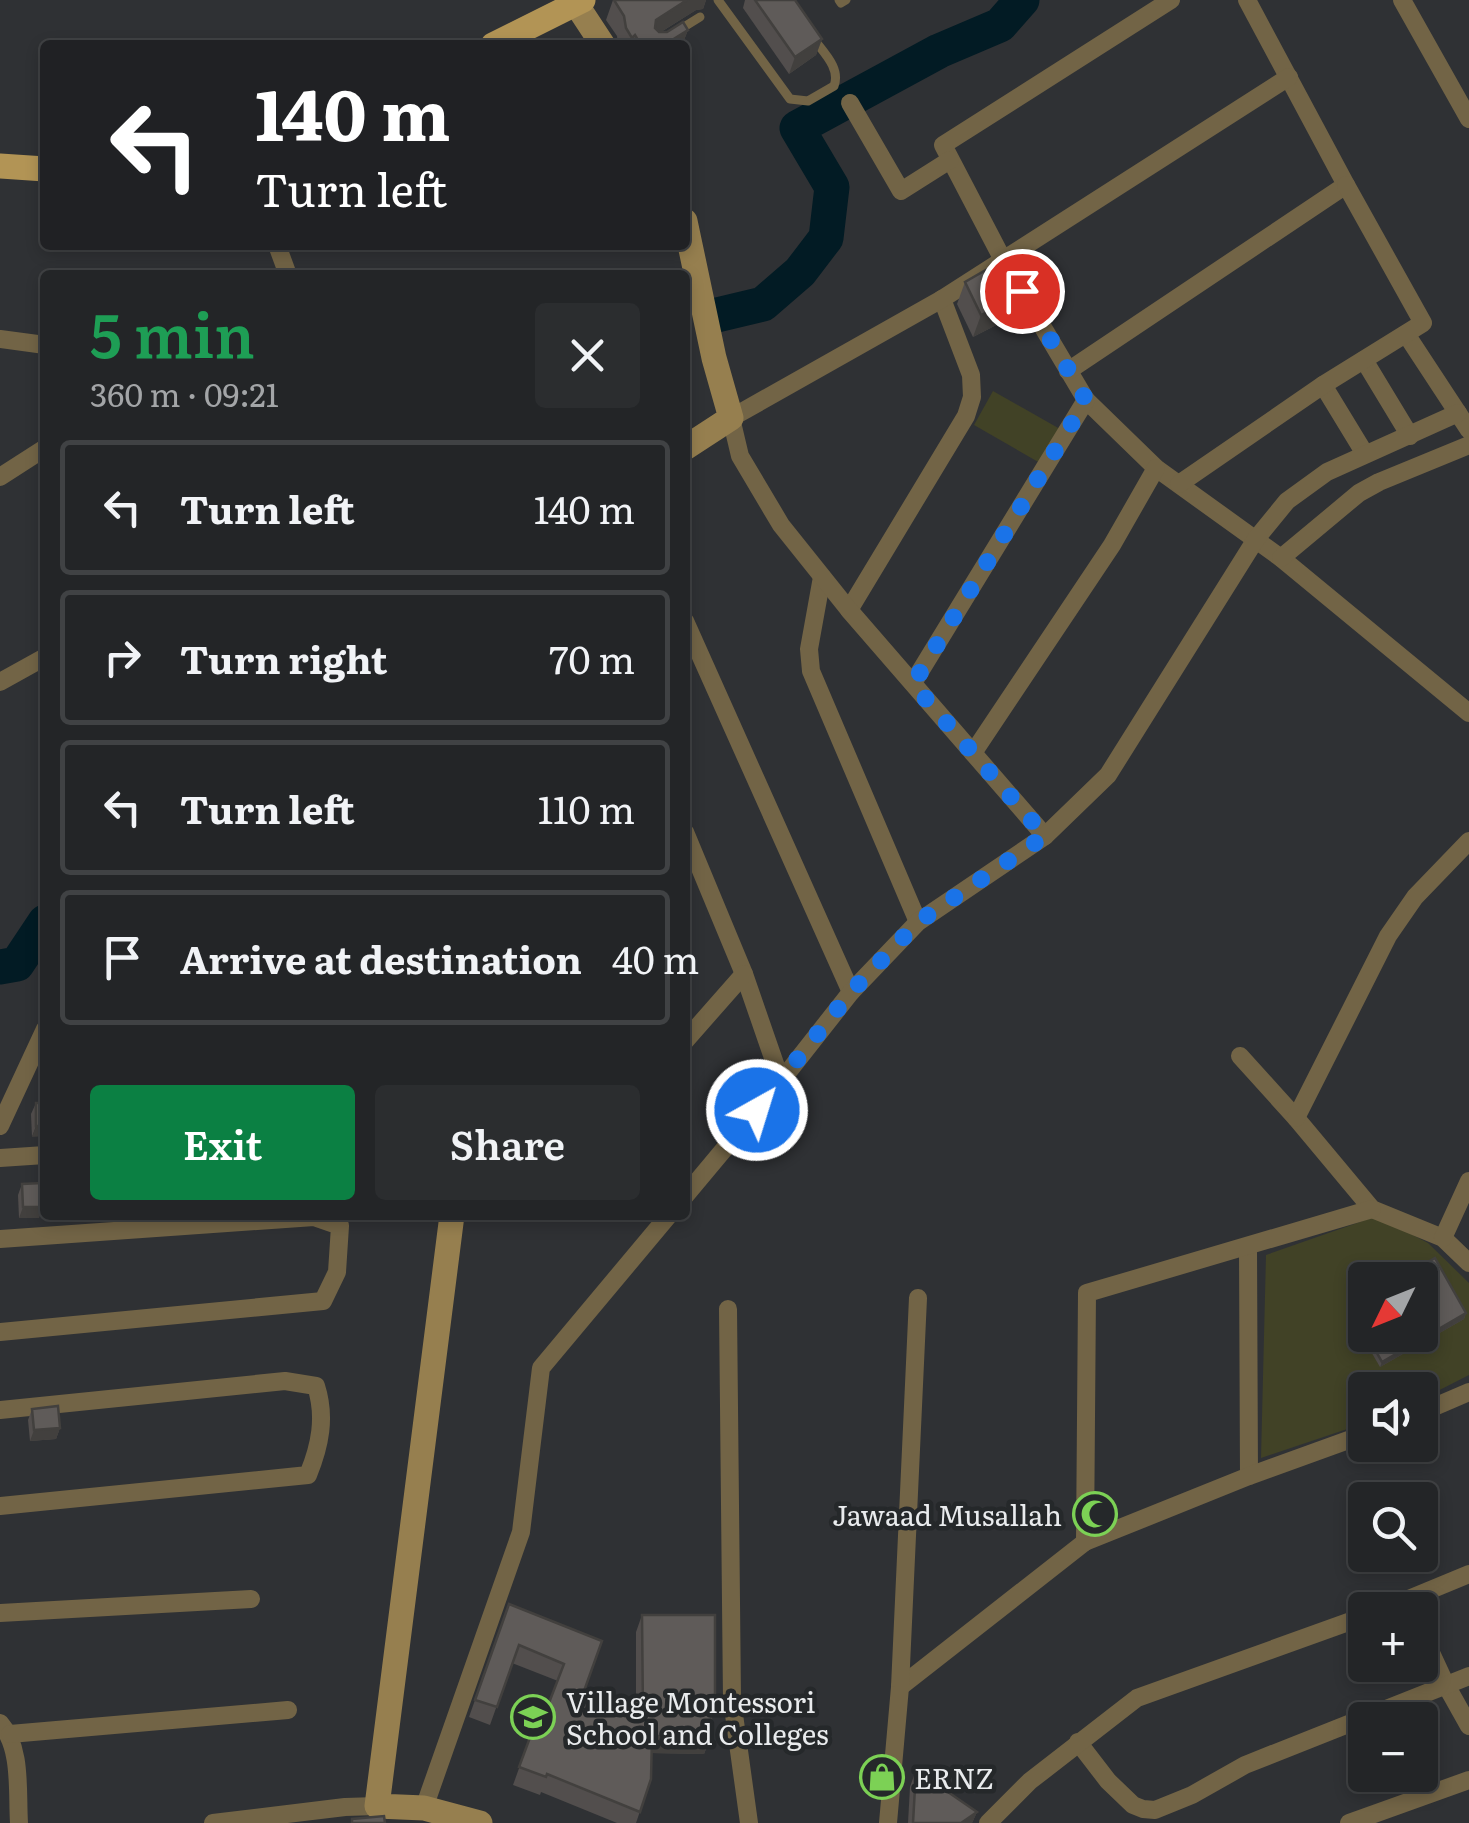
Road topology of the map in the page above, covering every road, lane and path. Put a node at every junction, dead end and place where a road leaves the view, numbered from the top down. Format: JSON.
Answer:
{"nodes":[{"id":1,"x":718,"y":0,"type":"edge"},
{"id":2,"x":1171,"y":0,"type":"edge"},
{"id":3,"x":1247,"y":0,"type":"edge"},
{"id":4,"x":1402,"y":0,"type":"edge"},
{"id":5,"x":580,"y":2,"type":"edge"},
{"id":6,"x":700,"y":17,"type":"dead end"},
{"id":7,"x":807,"y":28,"type":"edge"},
{"id":8,"x":670,"y":36,"type":"edge"},
{"id":9,"x":503,"y":40,"type":"edge"},
{"id":10,"x":601,"y":40,"type":"edge"},
{"id":11,"x":1290,"y":77,"type":"junction"},
{"id":12,"x":850,"y":102,"type":"dead end"},
{"id":13,"x":1469,"y":118,"type":"edge"},
{"id":14,"x":950,"y":160,"type":"junction"},
{"id":15,"x":0,"y":166,"type":"edge"},
{"id":16,"x":40,"y":169,"type":"edge"},
{"id":17,"x":1346,"y":185,"type":"junction"},
{"id":18,"x":690,"y":245,"type":"edge"},
{"id":19,"x":1004,"y":260,"type":"junction"},
{"id":20,"x":942,"y":298,"type":"junction"},
{"id":21,"x":1406,"y":334,"type":"junction"},
{"id":22,"x":0,"y":339,"type":"edge"},
{"id":23,"x":40,"y":344,"type":"edge"},
{"id":24,"x":1364,"y":360,"type":"junction"},
{"id":25,"x":1068,"y":371,"type":"junction"},
{"id":26,"x":1323,"y":385,"type":"junction"},
{"id":27,"x":1086,"y":400,"type":"junction"},
{"id":28,"x":1458,"y":413,"type":"junction"},
{"id":29,"x":732,"y":418,"type":"junction"},
{"id":30,"x":1469,"y":430,"type":"edge"},
{"id":31,"x":1410,"y":436,"type":"junction"},
{"id":32,"x":690,"y":445,"type":"edge"},
{"id":33,"x":1469,"y":445,"type":"edge"},
{"id":34,"x":40,"y":451,"type":"edge"},
{"id":35,"x":1365,"y":454,"type":"junction"},
{"id":36,"x":1156,"y":468,"type":"junction"},
{"id":37,"x":0,"y":477,"type":"edge"},
{"id":38,"x":1179,"y":484,"type":"junction"},
{"id":39,"x":1256,"y":539,"type":"junction"},
{"id":40,"x":1281,"y":558,"type":"junction"},
{"id":41,"x":822,"y":577,"type":"junction"},
{"id":42,"x":849,"y":610,"type":"junction"},
{"id":43,"x":690,"y":632,"type":"edge"},
{"id":44,"x":40,"y":660,"type":"edge"},
{"id":45,"x":0,"y":682,"type":"edge"},
{"id":46,"x":913,"y":684,"type":"junction"},
{"id":47,"x":1469,"y":713,"type":"edge"},
{"id":48,"x":973,"y":753,"type":"junction"},
{"id":49,"x":1045,"y":836,"type":"junction"},
{"id":50,"x":1469,"y":841,"type":"edge"},
{"id":51,"x":690,"y":844,"type":"edge"},
{"id":52,"x":918,"y":922,"type":"junction"},
{"id":53,"x":744,"y":974,"type":"junction"},
{"id":54,"x":851,"y":992,"type":"junction"},
{"id":55,"x":690,"y":1036,"type":"edge"},
{"id":56,"x":1240,"y":1056,"type":"dead end"},
{"id":57,"x":36,"y":1065,"type":"edge"},
{"id":58,"x":781,"y":1081,"type":"junction"},
{"id":59,"x":1296,"y":1118,"type":"junction"},
{"id":60,"x":0,"y":1126,"type":"edge"},
{"id":61,"x":40,"y":1155,"type":"edge"},
{"id":62,"x":0,"y":1158,"type":"edge"},
{"id":63,"x":1469,"y":1181,"type":"edge"},
{"id":64,"x":690,"y":1190,"type":"edge"},
{"id":65,"x":1372,"y":1209,"type":"junction"},
{"id":66,"x":284,"y":1220,"type":"edge"},
{"id":67,"x":320,"y":1220,"type":"edge"},
{"id":68,"x":451,"y":1220,"type":"edge"},
{"id":69,"x":665,"y":1220,"type":"edge"},
{"id":70,"x":1443,"y":1238,"type":"junction"},
{"id":71,"x":0,"y":1239,"type":"edge"},
{"id":72,"x":1248,"y":1247,"type":"junction"},
{"id":73,"x":1469,"y":1263,"type":"edge"},
{"id":74,"x":918,"y":1298,"type":"dead end"},
{"id":75,"x":728,"y":1309,"type":"dead end"},
{"id":76,"x":0,"y":1332,"type":"edge"},
{"id":77,"x":1469,"y":1392,"type":"edge"},
{"id":78,"x":1438,"y":1405,"type":"edge"},
{"id":79,"x":0,"y":1410,"type":"edge"},
{"id":80,"x":1348,"y":1440,"type":"edge"},
{"id":81,"x":1248,"y":1476,"type":"junction"},
{"id":82,"x":0,"y":1506,"type":"edge"},
{"id":83,"x":1085,"y":1542,"type":"junction"},
{"id":84,"x":1469,"y":1574,"type":"edge"},
{"id":85,"x":1435,"y":1592,"type":"edge"},
{"id":86,"x":251,"y":1599,"type":"dead end"},
{"id":87,"x":0,"y":1613,"type":"edge"},
{"id":88,"x":1348,"y":1622,"type":"edge"},
{"id":89,"x":1438,"y":1667,"type":"edge"},
{"id":90,"x":1469,"y":1676,"type":"edge"},
{"id":91,"x":1446,"y":1685,"type":"junction"},
{"id":92,"x":900,"y":1687,"type":"junction"},
{"id":93,"x":288,"y":1710,"type":"dead end"},
{"id":94,"x":1469,"y":1726,"type":"edge"},
{"id":95,"x":5,"y":1728,"type":"edge"},
{"id":96,"x":1078,"y":1742,"type":"junction"},
{"id":97,"x":1469,"y":1780,"type":"edge"},
{"id":98,"x":377,"y":1806,"type":"junction"},
{"id":99,"x":424,"y":1808,"type":"junction"},
{"id":100,"x":19,"y":1823,"type":"edge"},
{"id":101,"x":213,"y":1823,"type":"edge"},
{"id":102,"x":480,"y":1823,"type":"edge"},
{"id":103,"x":749,"y":1823,"type":"edge"},
{"id":104,"x":888,"y":1823,"type":"edge"},
{"id":105,"x":988,"y":1823,"type":"edge"},
{"id":106,"x":1350,"y":1823,"type":"edge"}],
"edges":[{"from":1,"to":7,"type":"lane"},
{"from":2,"to":14,"type":"street"},
{"from":3,"to":11,"type":"street"},
{"from":4,"to":13,"type":"street"},
{"from":5,"to":9,"type":"main road"},
{"from":5,"to":10,"type":"street"},
{"from":6,"to":8,"type":"lane"},
{"from":11,"to":17,"type":"street"},
{"from":11,"to":19,"type":"street"},
{"from":12,"to":14,"type":"street"},
{"from":14,"to":19,"type":"street"},
{"from":15,"to":16,"type":"main road"},
{"from":17,"to":21,"type":"street"},
{"from":17,"to":25,"type":"street"},
{"from":18,"to":29,"type":"street"},
{"from":19,"to":20,"type":"street"},
{"from":19,"to":25,"type":"street"},
{"from":20,"to":29,"type":"street"},
{"from":20,"to":42,"type":"street"},
{"from":21,"to":24,"type":"street"},
{"from":21,"to":28,"type":"street"},
{"from":22,"to":23,"type":"street"},
{"from":24,"to":26,"type":"street"},
{"from":24,"to":31,"type":"street"},
{"from":25,"to":27,"type":"street"},
{"from":26,"to":35,"type":"street"},
{"from":26,"to":38,"type":"street"},
{"from":27,"to":36,"type":"street"},
{"from":27,"to":46,"type":"street"},
{"from":28,"to":30,"type":"street"},
{"from":28,"to":31,"type":"street"},
{"from":29,"to":32,"type":"street"},
{"from":29,"to":41,"type":"street"},
{"from":31,"to":35,"type":"street"},
{"from":33,"to":40,"type":"street"},
{"from":34,"to":37,"type":"street"},
{"from":35,"to":39,"type":"street"},
{"from":36,"to":38,"type":"street"},
{"from":36,"to":48,"type":"street"},
{"from":38,"to":39,"type":"street"},
{"from":39,"to":40,"type":"street"},
{"from":39,"to":49,"type":"street"},
{"from":40,"to":47,"type":"street"},
{"from":41,"to":42,"type":"street"},
{"from":41,"to":52,"type":"street"},
{"from":42,"to":46,"type":"street"},
{"from":43,"to":54,"type":"street"},
{"from":44,"to":45,"type":"street"},
{"from":46,"to":48,"type":"street"},
{"from":48,"to":49,"type":"street"},
{"from":49,"to":52,"type":"street"},
{"from":50,"to":59,"type":"street"},
{"from":51,"to":53,"type":"street"},
{"from":52,"to":54,"type":"street"},
{"from":53,"to":55,"type":"street"},
{"from":53,"to":58,"type":"street"},
{"from":54,"to":58,"type":"street"},
{"from":56,"to":59,"type":"street"},
{"from":57,"to":60,"type":"street"},
{"from":58,"to":64,"type":"street"},
{"from":59,"to":65,"type":"street"},
{"from":61,"to":62,"type":"street"},
{"from":63,"to":70,"type":"street"},
{"from":65,"to":70,"type":"street"},
{"from":65,"to":72,"type":"street"},
{"from":66,"to":71,"type":"street"},
{"from":67,"to":76,"type":"street"},
{"from":68,"to":98,"type":"street"},
{"from":69,"to":99,"type":"street"},
{"from":70,"to":73,"type":"street"},
{"from":72,"to":81,"type":"street"},
{"from":72,"to":83,"type":"street"},
{"from":74,"to":92,"type":"street"},
{"from":75,"to":103,"type":"street"},
{"from":77,"to":78,"type":"street"},
{"from":79,"to":82,"type":"street"},
{"from":80,"to":81,"type":"street"},
{"from":81,"to":83,"type":"street"},
{"from":83,"to":92,"type":"street"},
{"from":84,"to":85,"type":"street"},
{"from":86,"to":87,"type":"street"},
{"from":88,"to":96,"type":"street"},
{"from":89,"to":91,"type":"street"},
{"from":90,"to":91,"type":"street"},
{"from":91,"to":94,"type":"street"},
{"from":91,"to":96,"type":"street"},
{"from":92,"to":104,"type":"street"},
{"from":93,"to":95,"type":"street"},
{"from":95,"to":100,"type":"street"},
{"from":96,"to":105,"type":"street"},
{"from":97,"to":106,"type":"street"},
{"from":98,"to":99,"type":"street"},
{"from":98,"to":101,"type":"street"},
{"from":99,"to":102,"type":"street"}]}
